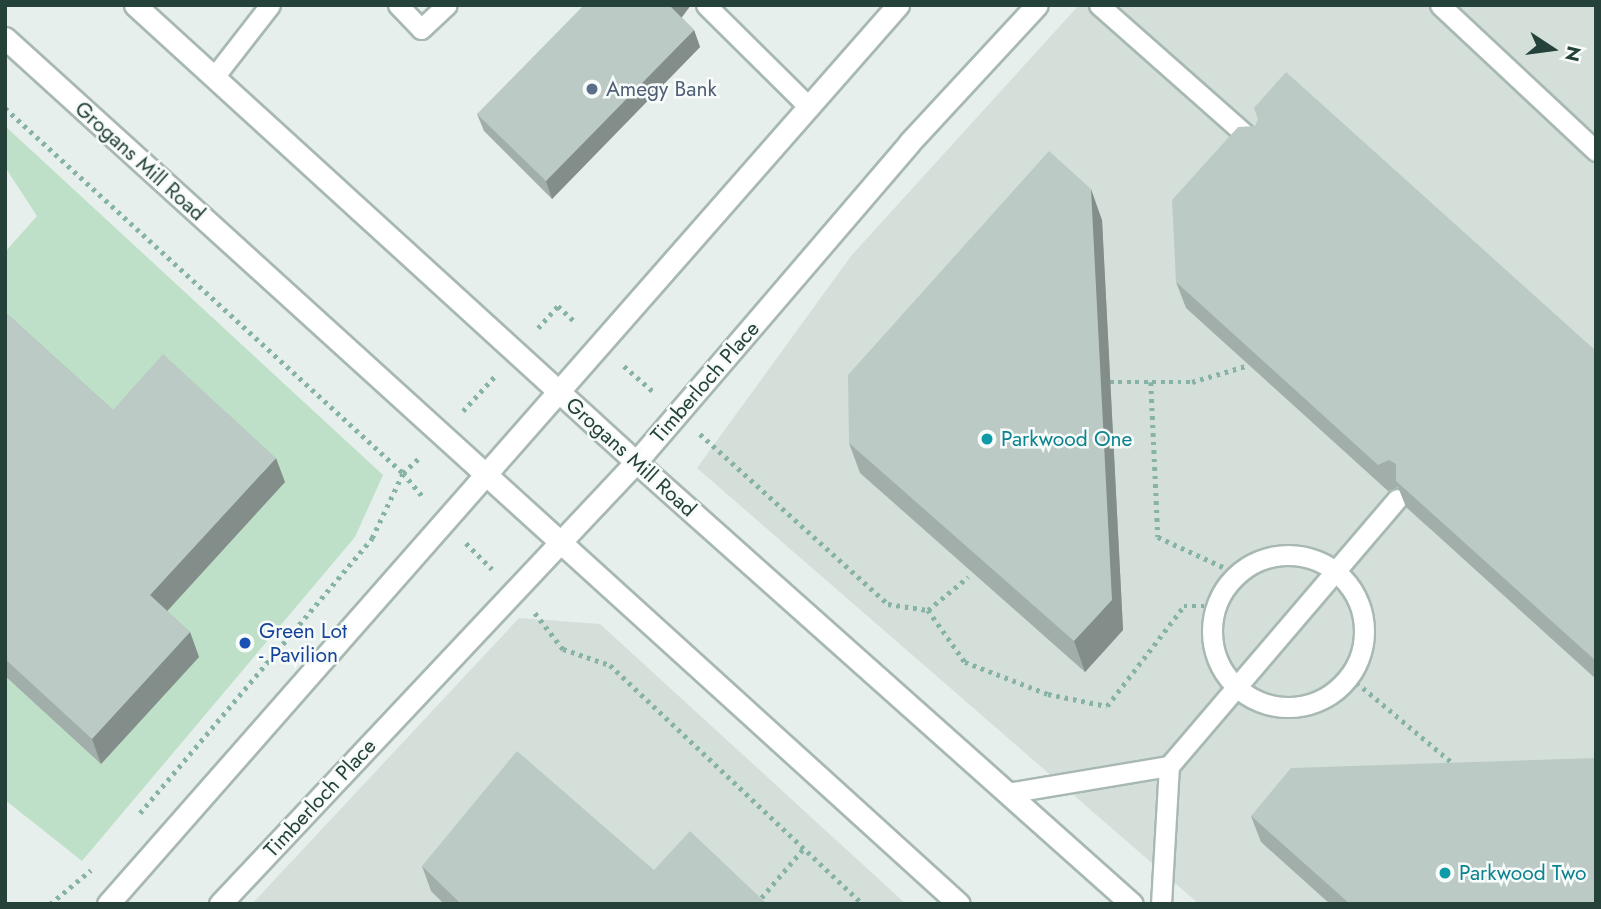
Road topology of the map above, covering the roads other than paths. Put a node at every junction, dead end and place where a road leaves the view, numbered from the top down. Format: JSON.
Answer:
{"nodes":[{"id":1,"x":135,"y":5,"type":"edge"},
{"id":2,"x":270,"y":5,"type":"edge"},
{"id":3,"x":398,"y":5,"type":"edge"},
{"id":4,"x":447,"y":5,"type":"edge"},
{"id":5,"x":706,"y":5,"type":"edge"},
{"id":6,"x":898,"y":5,"type":"edge"},
{"id":7,"x":1037,"y":5,"type":"edge"},
{"id":8,"x":1099,"y":5,"type":"edge"},
{"id":9,"x":1440,"y":5,"type":"edge"},
{"id":10,"x":5,"y":38,"type":"edge"},
{"id":11,"x":214,"y":77,"type":"junction"},
{"id":12,"x":807,"y":105,"type":"junction"},
{"id":13,"x":1256,"y":144,"type":"edge"},
{"id":14,"x":1596,"y":151,"type":"edge"},
{"id":15,"x":559,"y":391,"type":"junction"},
{"id":16,"x":636,"y":462,"type":"junction"},
{"id":17,"x":486,"y":474,"type":"junction"},
{"id":18,"x":1397,"y":499,"type":"edge"},
{"id":19,"x":560,"y":543,"type":"junction"},
{"id":20,"x":1338,"y":572,"type":"junction"},
{"id":21,"x":1237,"y":688,"type":"junction"},
{"id":22,"x":1169,"y":766,"type":"junction"},
{"id":23,"x":1007,"y":793,"type":"junction"},
{"id":24,"x":108,"y":904,"type":"edge"},
{"id":25,"x":220,"y":904,"type":"edge"},
{"id":26,"x":959,"y":904,"type":"edge"},
{"id":27,"x":1132,"y":904,"type":"edge"},
{"id":28,"x":1161,"y":904,"type":"edge"}],
"edges":[{"from":1,"to":11,"type":"main road","name":"Grogans Mill Road"},
{"from":2,"to":11,"type":"lane"},
{"from":3,"to":4,"type":"lane"},
{"from":5,"to":12,"type":"lane"},
{"from":6,"to":12,"type":"main road"},
{"from":7,"to":16,"type":"main road","name":"Timberloch Place"},
{"from":8,"to":13,"type":"lane"},
{"from":9,"to":14,"type":"lane"},
{"from":10,"to":17,"type":"main road","name":"Grogans Mill Road"},
{"from":11,"to":15,"type":"main road","name":"Grogans Mill Road"},
{"from":12,"to":15,"type":"main road"},
{"from":15,"to":16,"type":"main road","name":"Grogans Mill Road"},
{"from":15,"to":17,"type":"main road"},
{"from":16,"to":19,"type":"main road","name":"Timberloch Place"},
{"from":16,"to":23,"type":"main road","name":"Grogans Mill Road"},
{"from":17,"to":19,"type":"main road","name":"Grogans Mill Road"},
{"from":17,"to":24,"type":"main road"},
{"from":18,"to":20,"type":"lane"},
{"from":19,"to":25,"type":"main road","name":"Timberloch Place"},
{"from":19,"to":26,"type":"main road","name":"Grogans Mill Road"},
{"from":20,"to":21,"type":"lane"},
{"from":20,"to":21,"type":"lane"},
{"from":20,"to":21,"type":"lane"},
{"from":21,"to":22,"type":"lane"},
{"from":22,"to":23,"type":"lane"},
{"from":22,"to":28,"type":"lane"},
{"from":23,"to":27,"type":"main road","name":"Grogans Mill Road"}]}
